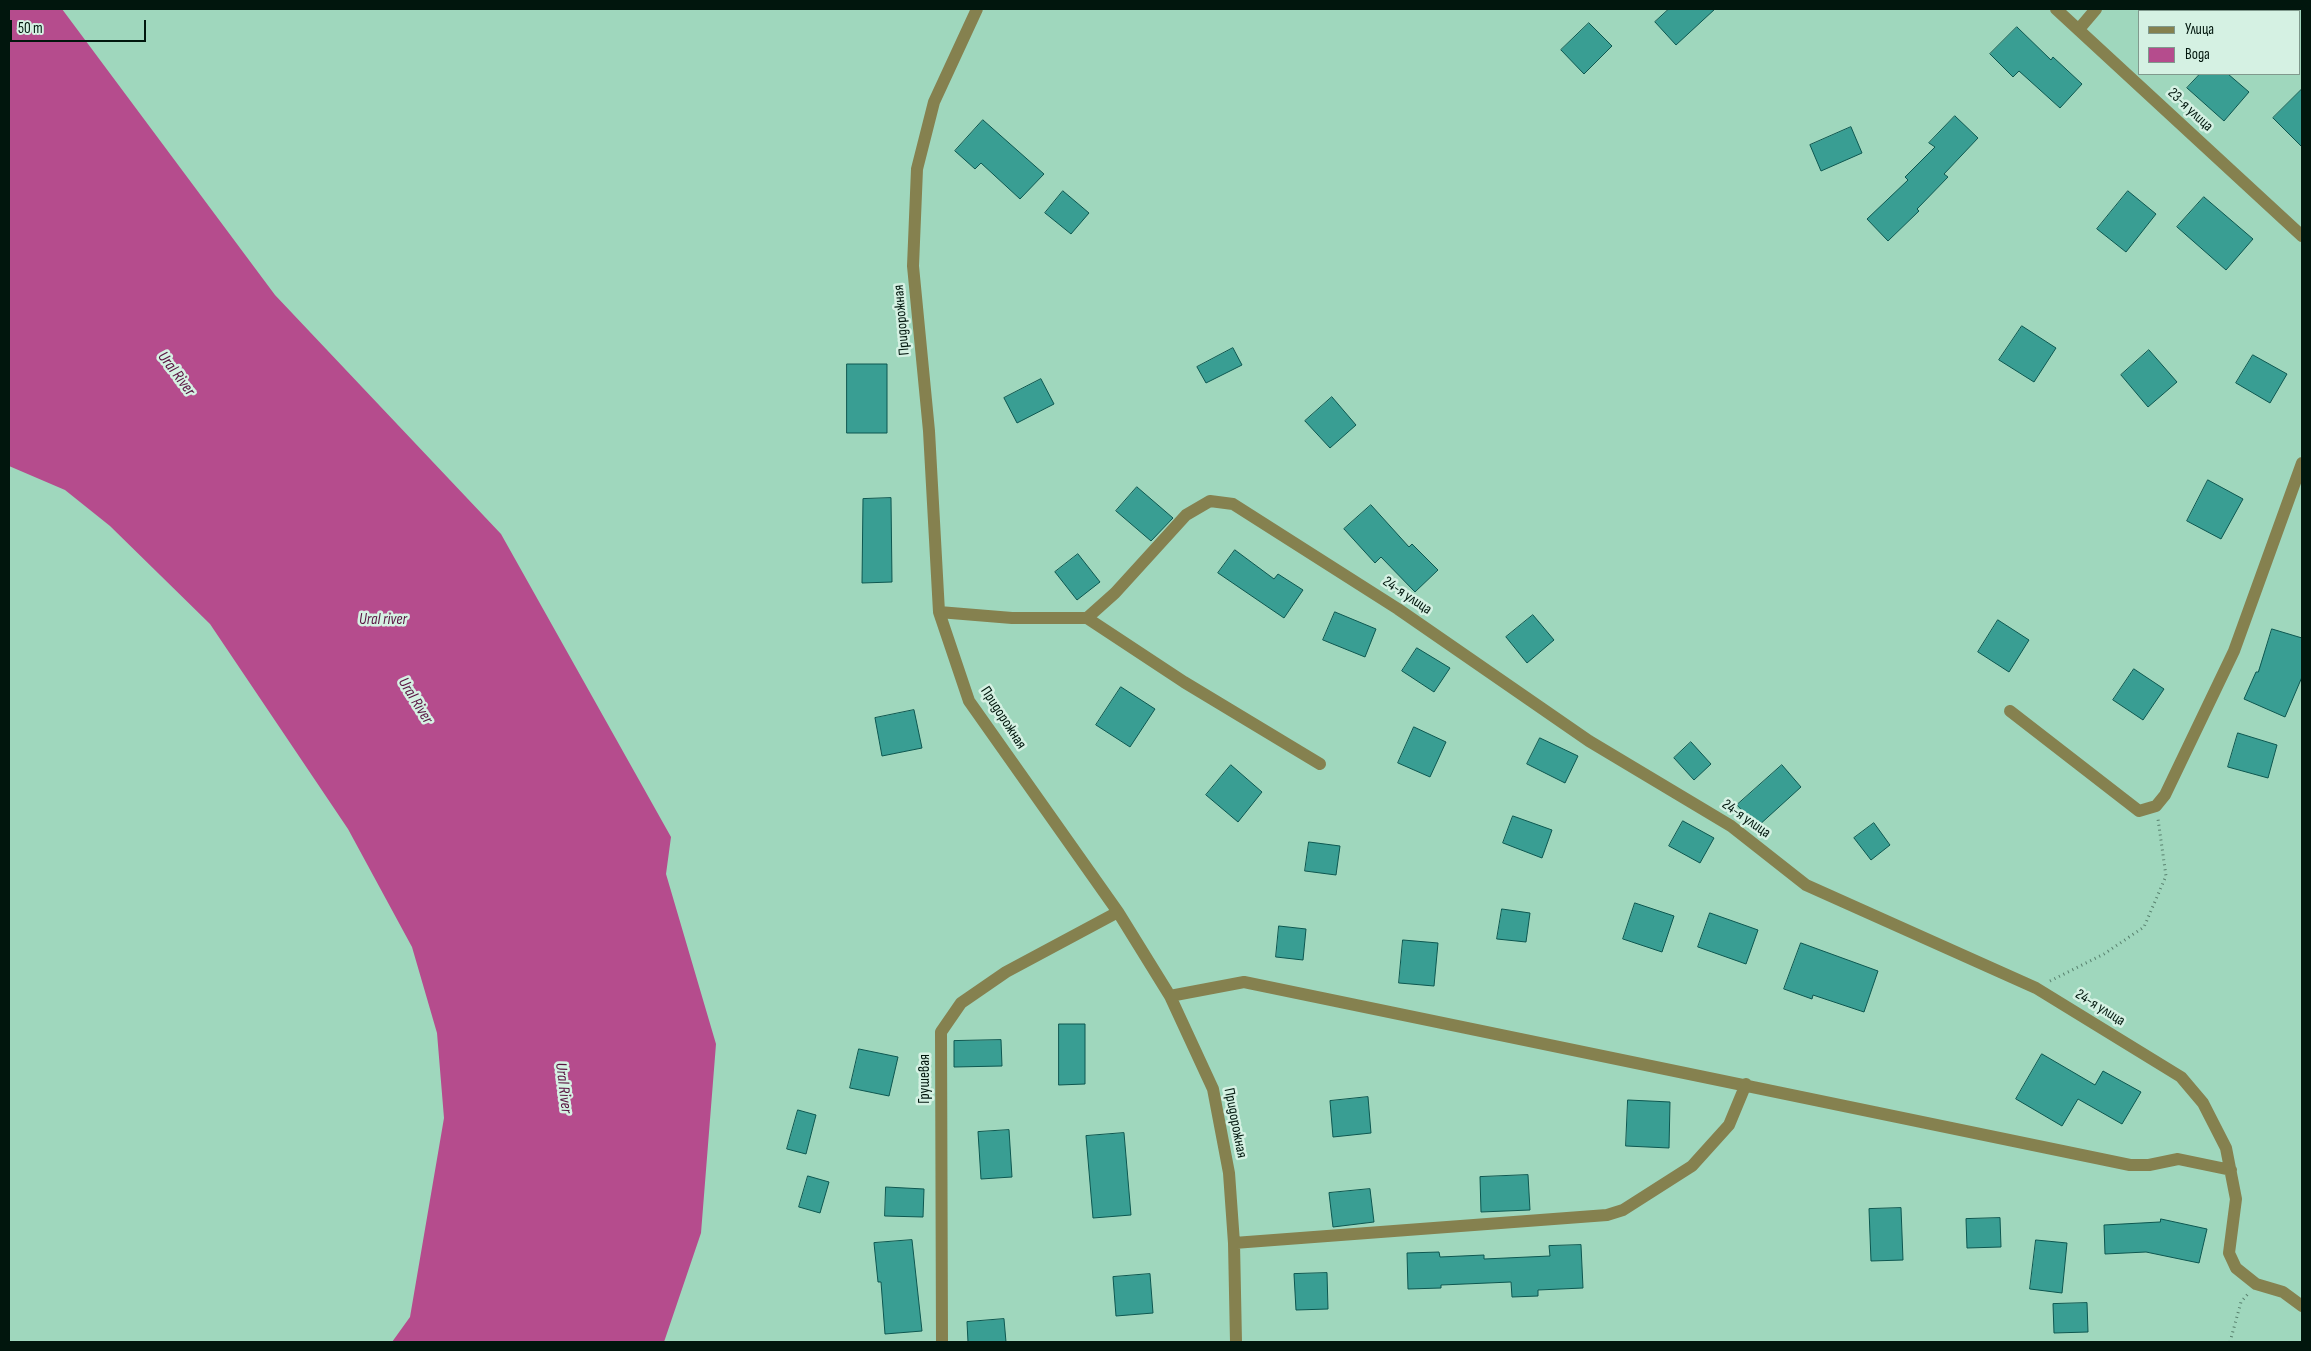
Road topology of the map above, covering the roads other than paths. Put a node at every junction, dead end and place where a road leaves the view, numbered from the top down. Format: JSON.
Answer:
{"nodes":[{"id":1,"x":977,"y":9,"type":"edge"},
{"id":2,"x":2056,"y":9,"type":"edge"},
{"id":3,"x":2096,"y":9,"type":"edge"},
{"id":4,"x":2079,"y":29,"type":"junction"},
{"id":5,"x":2302,"y":236,"type":"edge"},
{"id":6,"x":2302,"y":463,"type":"edge"},
{"id":7,"x":939,"y":612,"type":"junction"},
{"id":8,"x":1087,"y":618,"type":"junction"},
{"id":9,"x":2010,"y":711,"type":"dead end"},
{"id":10,"x":1320,"y":764,"type":"dead end"},
{"id":11,"x":1118,"y":912,"type":"junction"},
{"id":12,"x":1170,"y":996,"type":"junction"},
{"id":13,"x":1746,"y":1084,"type":"junction"},
{"id":14,"x":2232,"y":1170,"type":"junction"},
{"id":15,"x":1234,"y":1243,"type":"junction"},
{"id":16,"x":2302,"y":1306,"type":"edge"},
{"id":17,"x":942,"y":1342,"type":"edge"},
{"id":18,"x":1236,"y":1342,"type":"edge"}],
"edges":[{"from":1,"to":7,"type":"street","name":"Придорожная"},
{"from":2,"to":4,"type":"street","name":"23-я улица"},
{"from":3,"to":4,"type":"street"},
{"from":4,"to":5,"type":"street","name":"23-я улица"},
{"from":6,"to":9,"type":"street"},
{"from":7,"to":8,"type":"street"},
{"from":7,"to":11,"type":"street","name":"Придорожная"},
{"from":8,"to":10,"type":"street"},
{"from":8,"to":14,"type":"street","name":"24-я улица"},
{"from":11,"to":12,"type":"street","name":"Придорожная"},
{"from":11,"to":17,"type":"street","name":"Грушевая"},
{"from":12,"to":13,"type":"street"},
{"from":12,"to":15,"type":"street","name":"Придорожная"},
{"from":13,"to":14,"type":"street"},
{"from":13,"to":15,"type":"street"},
{"from":14,"to":16,"type":"street","name":"24-я улица"},
{"from":15,"to":18,"type":"street","name":"Придорожная"}]}
